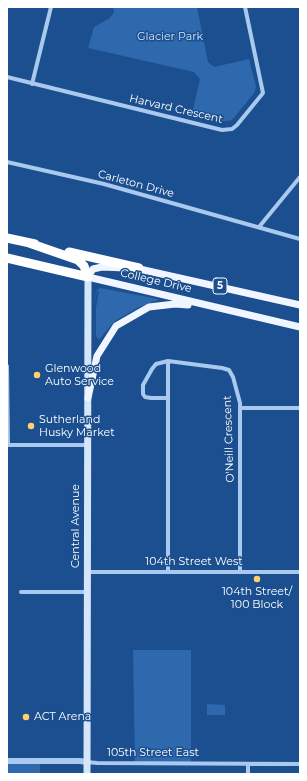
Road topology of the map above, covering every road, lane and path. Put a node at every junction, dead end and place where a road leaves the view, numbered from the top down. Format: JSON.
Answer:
{"nodes":[{"id":1,"x":51,"y":7,"type":"edge"},
{"id":2,"x":245,"y":7,"type":"edge"},
{"id":3,"x":7,"y":78,"type":"edge"},
{"id":4,"x":32,"y":84,"type":"junction"},
{"id":5,"x":7,"y":162,"type":"edge"},
{"id":6,"x":300,"y":177,"type":"edge"},
{"id":7,"x":259,"y":227,"type":"junction"},
{"id":8,"x":7,"y":238,"type":"edge"},
{"id":9,"x":300,"y":239,"type":"edge"},
{"id":10,"x":29,"y":243,"type":"junction"},
{"id":11,"x":7,"y":258,"type":"edge"},
{"id":12,"x":139,"y":268,"type":"junction"},
{"id":13,"x":88,"y":277,"type":"junction"},
{"id":14,"x":300,"y":305,"type":"edge"},
{"id":15,"x":216,"y":308,"type":"junction"},
{"id":16,"x":300,"y":328,"type":"edge"},
{"id":17,"x":168,"y":361,"type":"junction"},
{"id":18,"x":7,"y":366,"type":"edge"},
{"id":19,"x":88,"y":398,"type":"junction"},
{"id":20,"x":168,"y":398,"type":"junction"},
{"id":21,"x":240,"y":408,"type":"junction"},
{"id":22,"x":300,"y":408,"type":"edge"},
{"id":23,"x":7,"y":445,"type":"edge"},
{"id":24,"x":87,"y":445,"type":"junction"},
{"id":25,"x":87,"y":572,"type":"junction"},
{"id":26,"x":168,"y":572,"type":"junction"},
{"id":27,"x":240,"y":572,"type":"junction"},
{"id":28,"x":300,"y":572,"type":"edge"},
{"id":29,"x":21,"y":592,"type":"dead end"},
{"id":30,"x":87,"y":592,"type":"junction"},
{"id":31,"x":7,"y":762,"type":"edge"},
{"id":32,"x":87,"y":762,"type":"junction"},
{"id":33,"x":248,"y":764,"type":"junction"},
{"id":34,"x":300,"y":764,"type":"edge"},
{"id":35,"x":87,"y":774,"type":"edge"},
{"id":36,"x":248,"y":774,"type":"edge"}],
"edges":[{"from":1,"to":4,"type":"street"},
{"from":2,"to":4,"type":"street","name":"Harvard Crescent"},
{"from":3,"to":4,"type":"street","name":"Harvard Crescent"},
{"from":5,"to":7,"type":"street","name":"Carleton Drive"},
{"from":6,"to":7,"type":"street"},
{"from":7,"to":9,"type":"street","name":"Carleton Drive"},
{"from":8,"to":10,"type":"highway","name":"College Drive","number":"5"},
{"from":10,"to":12,"type":"highway","name":"College Drive","number":"5"},
{"from":10,"to":13,"type":"highway"},
{"from":11,"to":13,"type":"highway","name":"College Drive","number":"5"},
{"from":12,"to":13,"type":"main road"},
{"from":12,"to":14,"type":"main road","name":"College Drive","number":"5"},
{"from":13,"to":15,"type":"main road","name":"College Drive","number":"5"},
{"from":13,"to":19,"type":"main road","name":"Central Avenue"},
{"from":15,"to":16,"type":"main road","name":"College Drive","number":"5"},
{"from":15,"to":19,"type":"main road"},
{"from":17,"to":20,"type":"street"},
{"from":17,"to":20,"type":"street"},
{"from":17,"to":21,"type":"street","name":"O'Neill Crescent"},
{"from":18,"to":23,"type":"street"},
{"from":19,"to":24,"type":"main road","name":"Central Avenue"},
{"from":20,"to":26,"type":"street"},
{"from":21,"to":22,"type":"street"},
{"from":21,"to":27,"type":"street","name":"O'Neill Crescent"},
{"from":23,"to":24,"type":"street"},
{"from":24,"to":25,"type":"main road","name":"Central Avenue"},
{"from":25,"to":26,"type":"street","name":"104th Street West"},
{"from":25,"to":30,"type":"main road","name":"Central Avenue"},
{"from":26,"to":27,"type":"street","name":"104th Street West"},
{"from":27,"to":28,"type":"street","name":"104th Street West"},
{"from":29,"to":30,"type":"street"},
{"from":30,"to":32,"type":"main road","name":"Central Avenue"},
{"from":31,"to":32,"type":"street","name":"105th Street East"},
{"from":32,"to":33,"type":"street","name":"105th Street East"},
{"from":32,"to":35,"type":"main road","name":"Central Avenue"},
{"from":33,"to":34,"type":"street","name":"105th Street East"},
{"from":33,"to":36,"type":"street"}]}
